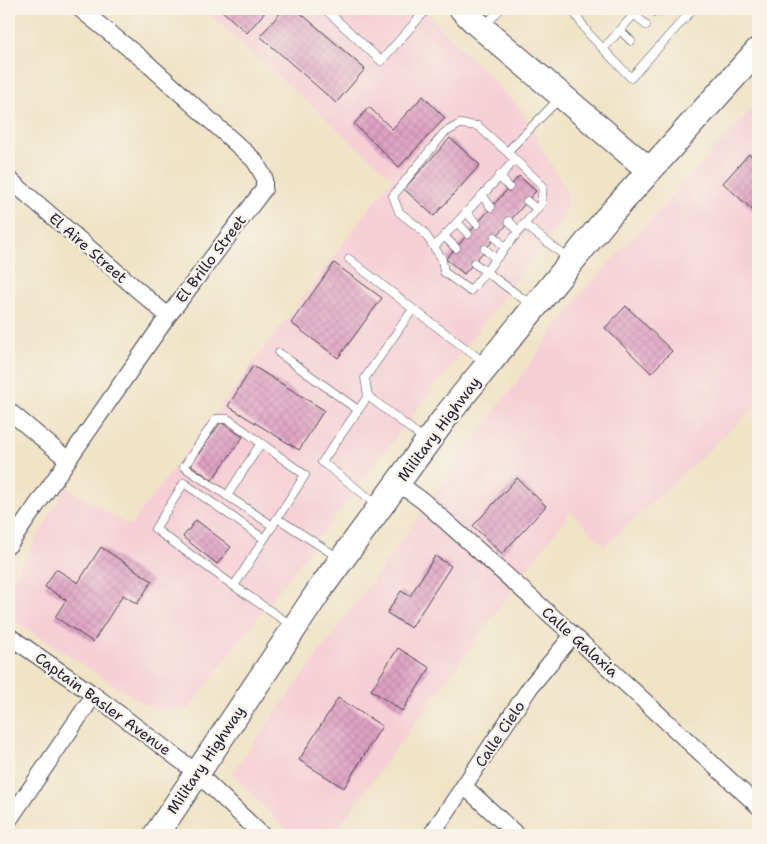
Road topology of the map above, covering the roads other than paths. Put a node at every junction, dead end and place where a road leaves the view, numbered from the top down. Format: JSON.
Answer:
{"nodes":[{"id":1,"x":80,"y":9,"type":"edge"},
{"id":2,"x":325,"y":9,"type":"edge"},
{"id":3,"x":427,"y":9,"type":"edge"},
{"id":4,"x":462,"y":9,"type":"edge"},
{"id":5,"x":500,"y":9,"type":"edge"},
{"id":6,"x":572,"y":9,"type":"edge"},
{"id":7,"x":689,"y":10,"type":"edge"},
{"id":8,"x":636,"y":11,"type":"edge"},
{"id":9,"x":646,"y":25,"type":"dead end"},
{"id":10,"x":483,"y":28,"type":"junction"},
{"id":11,"x":620,"y":30,"type":"junction"},
{"id":12,"x":657,"y":36,"type":"dead end"},
{"id":13,"x":631,"y":41,"type":"dead end"},
{"id":14,"x":664,"y":42,"type":"junction"},
{"id":15,"x":603,"y":49,"type":"junction"},
{"id":16,"x":758,"y":50,"type":"edge"},
{"id":17,"x":562,"y":96,"type":"junction"},
{"id":18,"x":507,"y":152,"type":"junction"},
{"id":19,"x":515,"y":160,"type":"junction"},
{"id":20,"x":649,"y":170,"type":"junction"},
{"id":21,"x":499,"y":176,"type":"junction"},
{"id":22,"x":9,"y":179,"type":"edge"},
{"id":23,"x":509,"y":187,"type":"dead end"},
{"id":24,"x":482,"y":195,"type":"junction"},
{"id":25,"x":527,"y":201,"type":"dead end"},
{"id":26,"x":491,"y":207,"type":"dead end"},
{"id":27,"x":537,"y":208,"type":"junction"},
{"id":28,"x":466,"y":212,"type":"junction"},
{"id":29,"x":509,"y":221,"type":"dead end"},
{"id":30,"x":457,"y":222,"type":"junction"},
{"id":31,"x":477,"y":224,"type":"dead end"},
{"id":32,"x":524,"y":224,"type":"junction"},
{"id":33,"x":518,"y":231,"type":"junction"},
{"id":34,"x":468,"y":234,"type":"dead end"},
{"id":35,"x":444,"y":236,"type":"junction"},
{"id":36,"x":495,"y":238,"type":"dead end"},
{"id":37,"x":434,"y":247,"type":"junction"},
{"id":38,"x":456,"y":248,"type":"dead end"},
{"id":39,"x":504,"y":248,"type":"junction"},
{"id":40,"x":485,"y":249,"type":"dead end"},
{"id":41,"x":350,"y":259,"type":"dead end"},
{"id":42,"x":496,"y":259,"type":"junction"},
{"id":43,"x":572,"y":261,"type":"junction"},
{"id":44,"x":474,"y":262,"type":"dead end"},
{"id":45,"x":486,"y":272,"type":"junction"},
{"id":46,"x":534,"y":307,"type":"junction"},
{"id":47,"x":414,"y":309,"type":"junction"},
{"id":48,"x":168,"y":316,"type":"junction"},
{"id":49,"x":279,"y":353,"type":"dead end"},
{"id":50,"x":488,"y":365,"type":"junction"},
{"id":51,"x":368,"y":396,"type":"junction"},
{"id":52,"x":358,"y":410,"type":"junction"},
{"id":53,"x":9,"y":411,"type":"edge"},
{"id":54,"x":428,"y":442,"type":"junction"},
{"id":55,"x":261,"y":443,"type":"junction"},
{"id":56,"x":68,"y":459,"type":"junction"},
{"id":57,"x":398,"y":483,"type":"junction"},
{"id":58,"x":228,"y":496,"type":"junction"},
{"id":59,"x":380,"y":506,"type":"junction"},
{"id":60,"x":275,"y":522,"type":"junction"},
{"id":61,"x":264,"y":538,"type":"junction"},
{"id":62,"x":9,"y":545,"type":"edge"},
{"id":63,"x":342,"y":560,"type":"junction"},
{"id":64,"x":234,"y":586,"type":"junction"},
{"id":65,"x":295,"y":628,"type":"junction"},
{"id":66,"x":573,"y":635,"type":"junction"},
{"id":67,"x":9,"y":636,"type":"edge"},
{"id":68,"x":94,"y":695,"type":"junction"},
{"id":69,"x":197,"y":773,"type":"junction"},
{"id":70,"x":464,"y":786,"type":"junction"},
{"id":71,"x":758,"y":806,"type":"edge"},
{"id":72,"x":9,"y":820,"type":"edge"},
{"id":73,"x":156,"y":835,"type":"edge"},
{"id":74,"x":262,"y":835,"type":"edge"},
{"id":75,"x":431,"y":835,"type":"edge"},
{"id":76,"x":517,"y":835,"type":"edge"}],
"edges":[{"from":1,"to":48,"type":"street","name":"El Brillo Street"},
{"from":2,"to":3,"type":"lane"},
{"from":4,"to":10,"type":"main road"},
{"from":5,"to":10,"type":"lane"},
{"from":6,"to":15,"type":"lane"},
{"from":7,"to":14,"type":"lane"},
{"from":8,"to":9,"type":"lane"},
{"from":8,"to":11,"type":"lane"},
{"from":10,"to":17,"type":"main road"},
{"from":11,"to":13,"type":"lane"},
{"from":11,"to":15,"type":"lane"},
{"from":12,"to":14,"type":"lane"},
{"from":14,"to":15,"type":"lane"},
{"from":16,"to":20,"type":"main road","name":"Military Highway"},
{"from":17,"to":18,"type":"lane"},
{"from":17,"to":20,"type":"main road"},
{"from":18,"to":19,"type":"lane"},
{"from":18,"to":37,"type":"lane"},
{"from":19,"to":21,"type":"lane"},
{"from":19,"to":27,"type":"lane"},
{"from":20,"to":43,"type":"main road","name":"Military Highway"},
{"from":21,"to":23,"type":"lane"},
{"from":21,"to":24,"type":"lane"},
{"from":22,"to":48,"type":"street","name":"El Aire Street"},
{"from":24,"to":26,"type":"lane"},
{"from":24,"to":28,"type":"lane"},
{"from":25,"to":27,"type":"lane"},
{"from":27,"to":32,"type":"lane"},
{"from":28,"to":30,"type":"lane"},
{"from":28,"to":31,"type":"lane"},
{"from":29,"to":33,"type":"lane"},
{"from":30,"to":34,"type":"lane"},
{"from":30,"to":35,"type":"lane"},
{"from":32,"to":33,"type":"lane"},
{"from":32,"to":43,"type":"lane"},
{"from":33,"to":39,"type":"lane"},
{"from":35,"to":37,"type":"lane"},
{"from":35,"to":38,"type":"lane"},
{"from":36,"to":39,"type":"lane"},
{"from":37,"to":45,"type":"lane"},
{"from":39,"to":42,"type":"lane"},
{"from":40,"to":42,"type":"lane"},
{"from":41,"to":47,"type":"lane"},
{"from":42,"to":45,"type":"lane"},
{"from":43,"to":46,"type":"main road","name":"Military Highway"},
{"from":44,"to":45,"type":"lane"},
{"from":45,"to":46,"type":"lane"},
{"from":46,"to":50,"type":"main road","name":"Military Highway"},
{"from":47,"to":50,"type":"lane"},
{"from":47,"to":51,"type":"lane"},
{"from":48,"to":56,"type":"street","name":"El Brillo Street"},
{"from":49,"to":52,"type":"lane"},
{"from":50,"to":54,"type":"main road","name":"Military Highway"},
{"from":51,"to":52,"type":"lane"},
{"from":51,"to":54,"type":"lane"},
{"from":52,"to":59,"type":"lane"},
{"from":53,"to":56,"type":"street"},
{"from":54,"to":57,"type":"main road","name":"Military Highway"},
{"from":55,"to":58,"type":"lane"},
{"from":55,"to":58,"type":"lane"},
{"from":55,"to":60,"type":"lane"},
{"from":56,"to":62,"type":"street","name":"El Brillo Street"},
{"from":57,"to":59,"type":"main road","name":"Military Highway"},
{"from":57,"to":66,"type":"street","name":"Calle Galaxia"},
{"from":58,"to":60,"type":"lane"},
{"from":59,"to":63,"type":"main road","name":"Military Highway"},
{"from":60,"to":61,"type":"lane"},
{"from":60,"to":63,"type":"lane"},
{"from":61,"to":64,"type":"lane"},
{"from":61,"to":64,"type":"lane"},
{"from":63,"to":65,"type":"main road","name":"Military Highway"},
{"from":64,"to":65,"type":"lane"},
{"from":65,"to":69,"type":"main road","name":"Military Highway"},
{"from":66,"to":70,"type":"street","name":"Calle Cielo"},
{"from":66,"to":71,"type":"street","name":"Calle Galaxia"},
{"from":67,"to":68,"type":"street","name":"Captain Basler Avenue"},
{"from":68,"to":69,"type":"street","name":"Captain Basler Avenue"},
{"from":68,"to":72,"type":"street"},
{"from":69,"to":73,"type":"main road","name":"Military Highway"},
{"from":69,"to":74,"type":"street","name":"Captain Basler Avenue"},
{"from":70,"to":75,"type":"street","name":"Calle Cielo"},
{"from":70,"to":76,"type":"street"}]}
